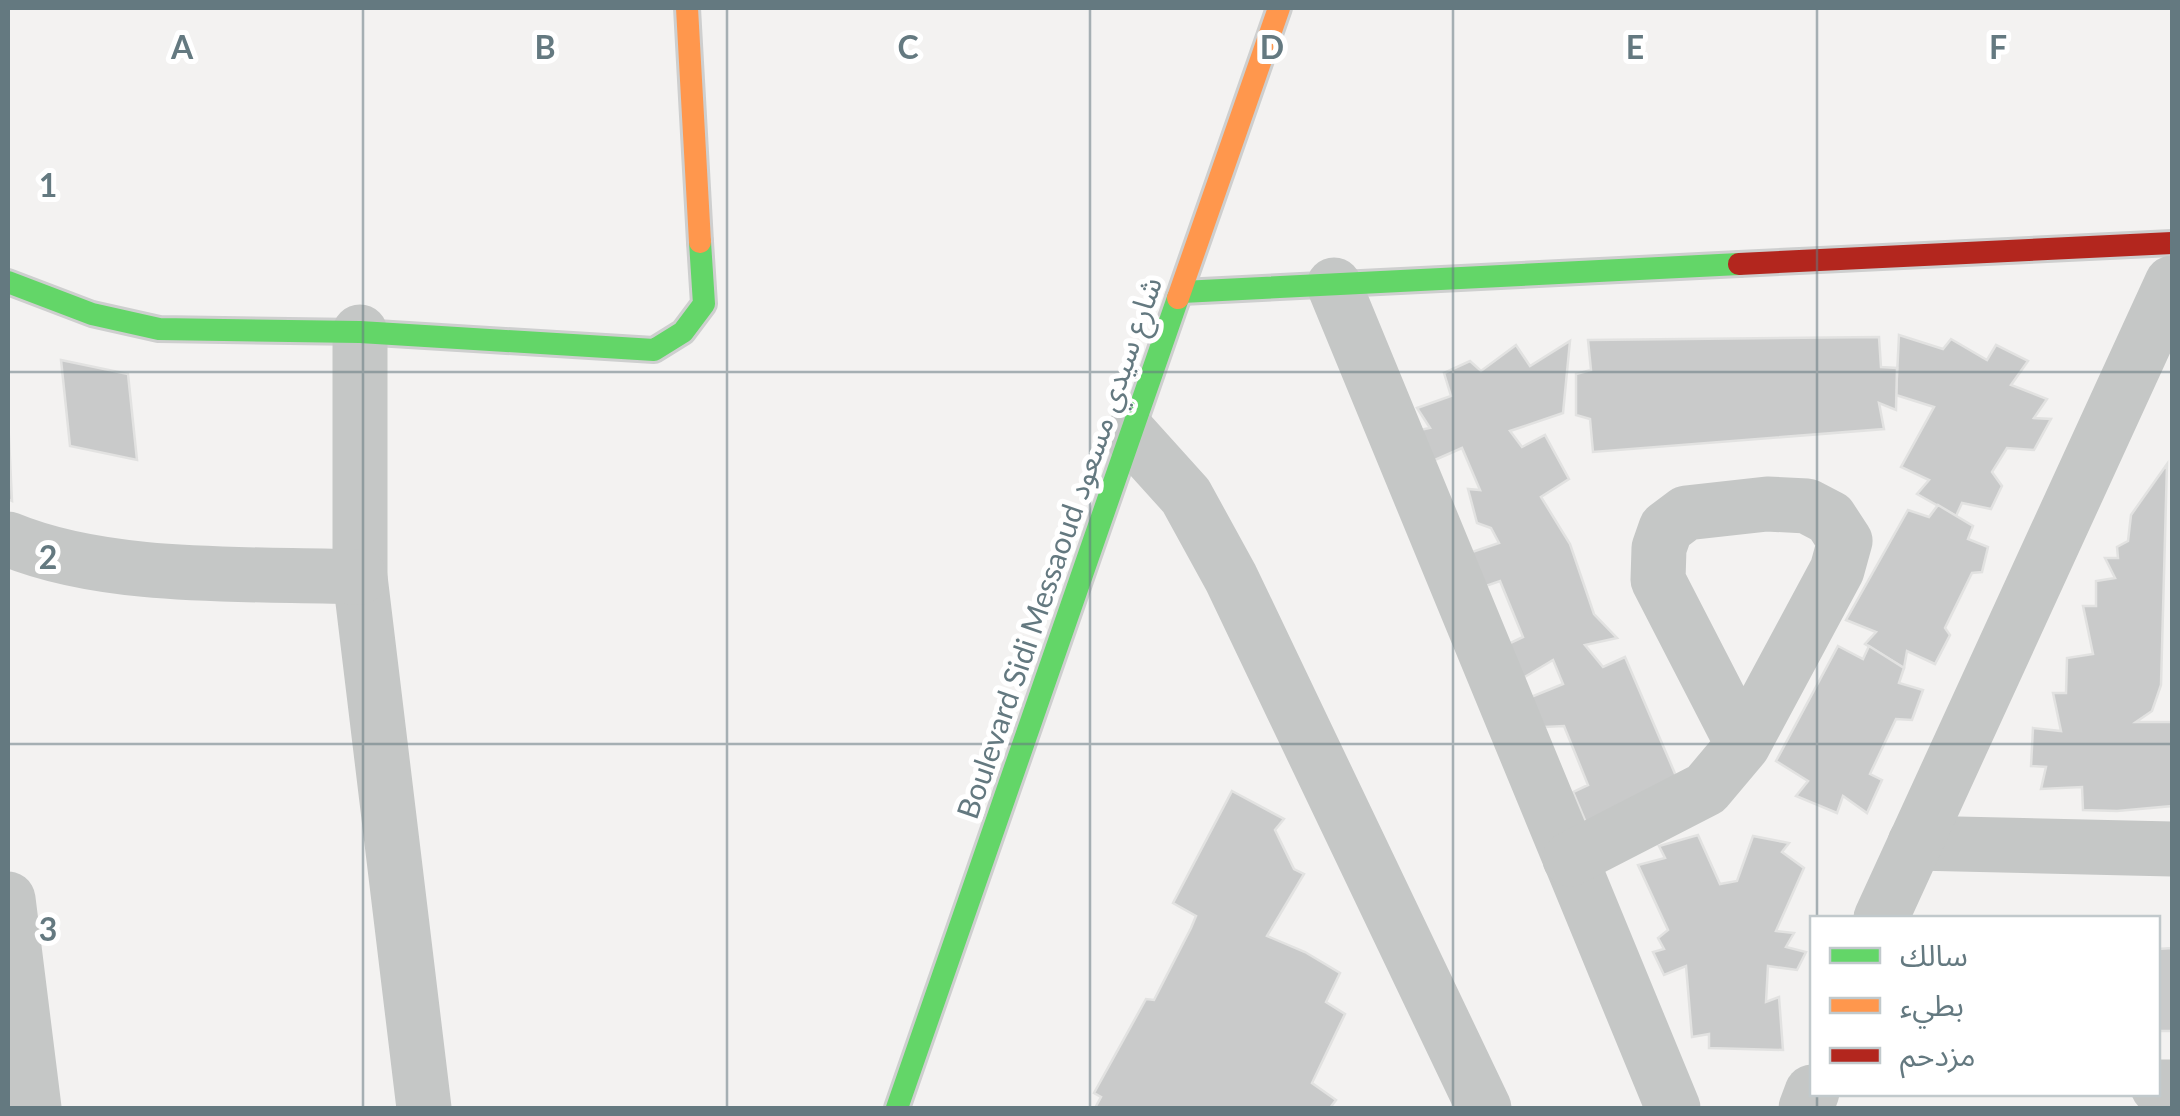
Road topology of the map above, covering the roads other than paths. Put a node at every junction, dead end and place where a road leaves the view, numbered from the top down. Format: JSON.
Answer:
{"nodes":[{"id":1,"x":687,"y":8,"type":"edge"},
{"id":2,"x":1279,"y":8,"type":"edge"},
{"id":3,"x":2172,"y":243,"type":"edge"},
{"id":4,"x":8,"y":282,"type":"edge"},
{"id":5,"x":2172,"y":283,"type":"edge"},
{"id":6,"x":1334,"y":285,"type":"junction"},
{"id":7,"x":1182,"y":292,"type":"junction"},
{"id":8,"x":360,"y":332,"type":"junction"},
{"id":9,"x":1131,"y":435,"type":"junction"},
{"id":10,"x":8,"y":539,"type":"edge"},
{"id":11,"x":360,"y":577,"type":"junction"},
{"id":12,"x":1743,"y":745,"type":"dead end"},
{"id":13,"x":1915,"y":842,"type":"junction"},
{"id":14,"x":2172,"y":849,"type":"edge"},
{"id":15,"x":1570,"y":859,"type":"junction"},
{"id":16,"x":8,"y":899,"type":"edge"},
{"id":17,"x":1882,"y":916,"type":"edge"},
{"id":18,"x":34,"y":1108,"type":"edge"},
{"id":19,"x":424,"y":1108,"type":"edge"},
{"id":20,"x":897,"y":1108,"type":"edge"},
{"id":21,"x":1484,"y":1108,"type":"edge"},
{"id":22,"x":1673,"y":1108,"type":"edge"}],
"edges":[{"from":1,"to":8,"type":"street"},
{"from":2,"to":7,"type":"street","name":"Boulevard Sidi Messaoud شارع سيدي مسعود"},
{"from":3,"to":6,"type":"street"},
{"from":4,"to":8,"type":"street"},
{"from":5,"to":13,"type":"street"},
{"from":6,"to":7,"type":"street"},
{"from":6,"to":15,"type":"street"},
{"from":7,"to":9,"type":"street","name":"Boulevard Sidi Messaoud شارع سيدي مسعود"},
{"from":8,"to":11,"type":"street"},
{"from":9,"to":20,"type":"street","name":"Boulevard Sidi Messaoud شارع سيدي مسعود"},
{"from":9,"to":21,"type":"street"},
{"from":10,"to":11,"type":"street"},
{"from":11,"to":19,"type":"street"},
{"from":12,"to":15,"type":"street"},
{"from":13,"to":14,"type":"street"},
{"from":13,"to":17,"type":"street"},
{"from":15,"to":22,"type":"street"},
{"from":16,"to":18,"type":"street"}]}
